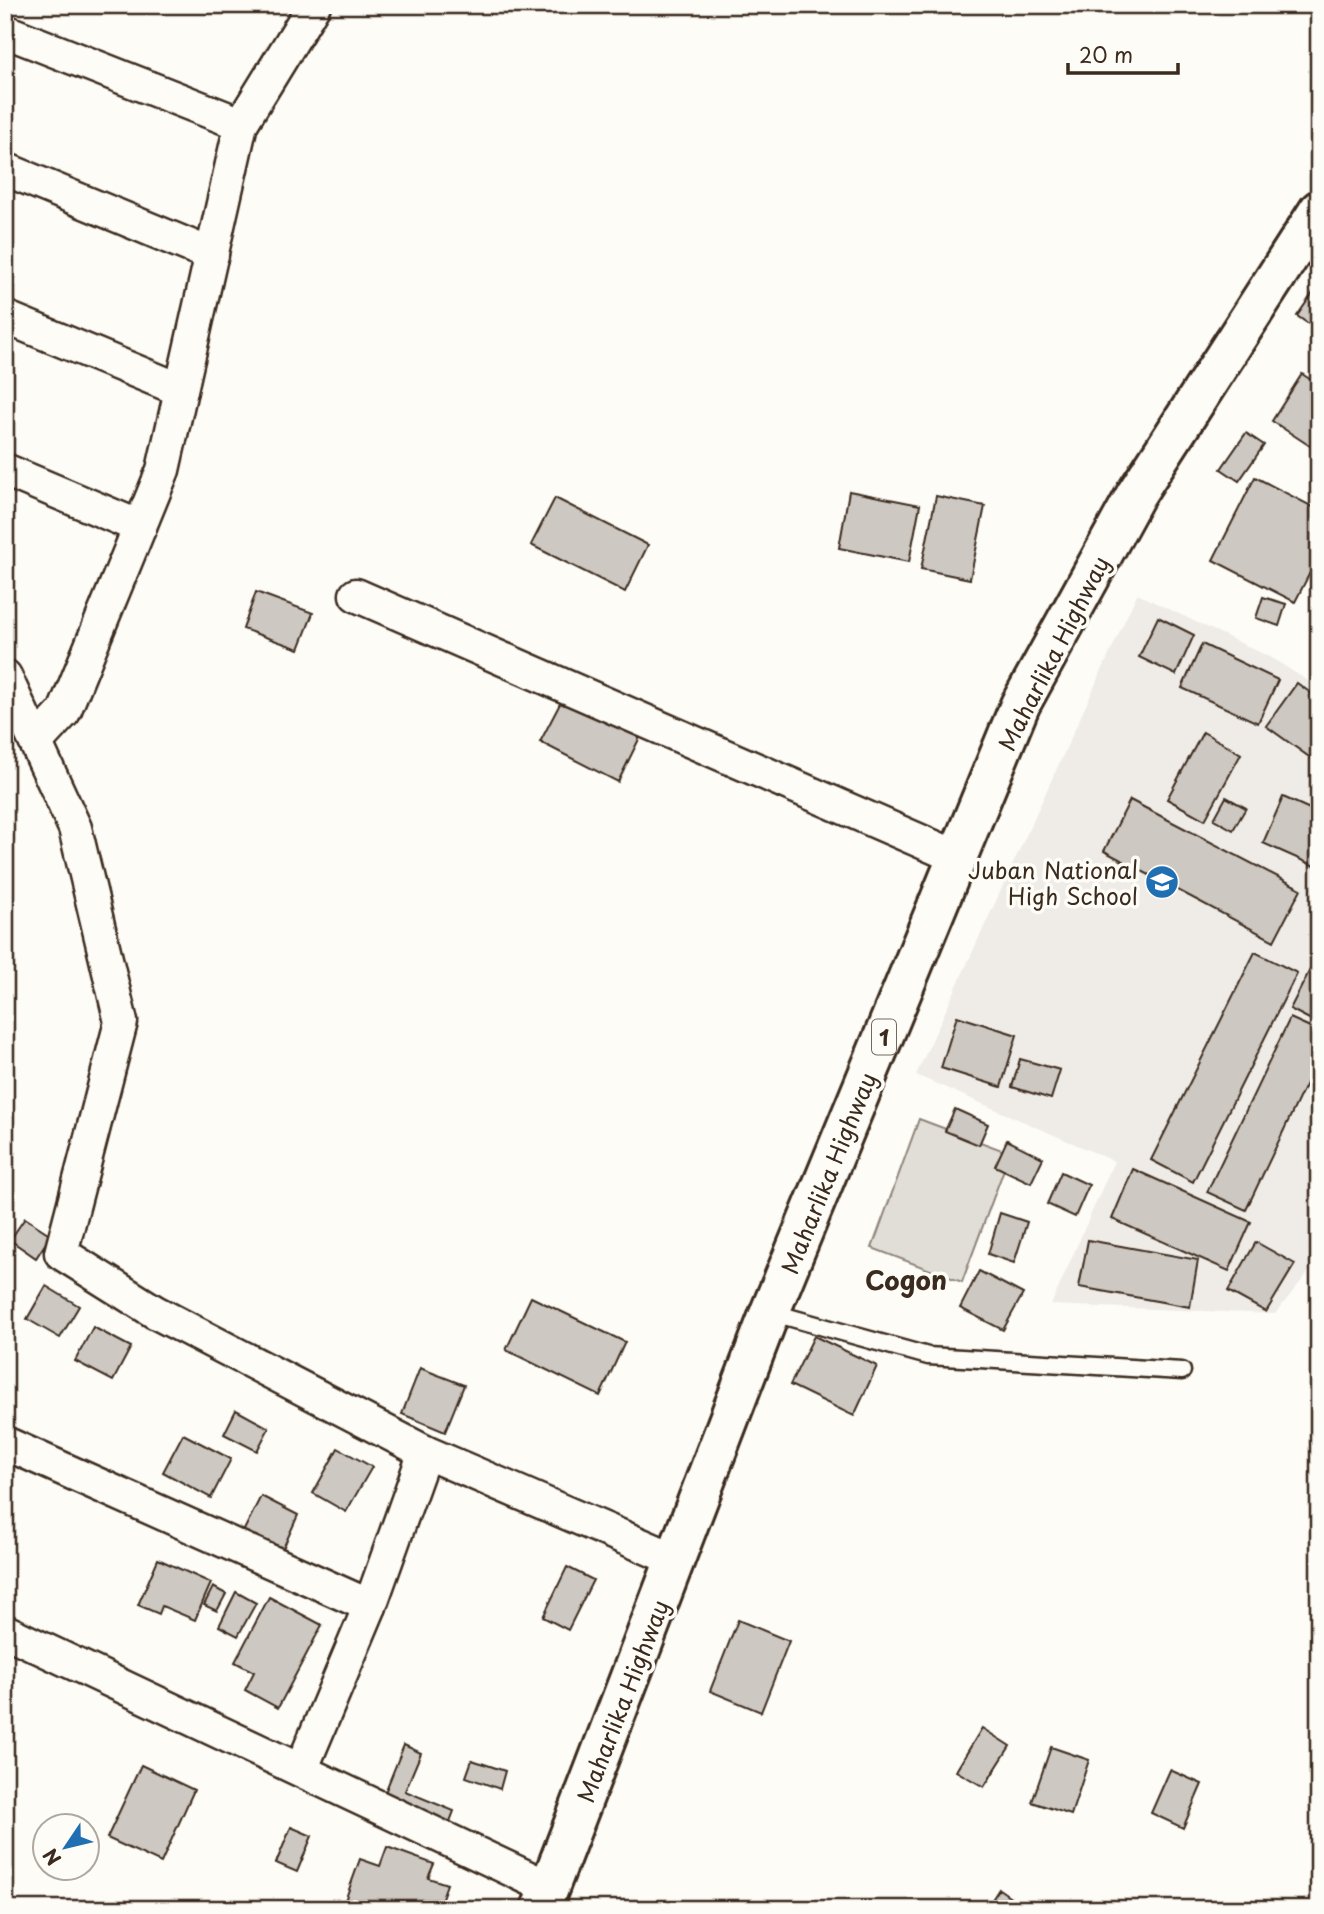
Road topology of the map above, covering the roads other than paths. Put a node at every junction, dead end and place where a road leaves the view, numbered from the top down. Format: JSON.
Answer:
{"nodes":[{"id":1,"x":8,"y":5,"type":"edge"},
{"id":2,"x":314,"y":5,"type":"edge"},
{"id":3,"x":5,"y":13,"type":"edge"},
{"id":4,"x":5,"y":31,"type":"edge"},
{"id":5,"x":241,"y":124,"type":"junction"},
{"id":6,"x":5,"y":169,"type":"edge"},
{"id":7,"x":1319,"y":210,"type":"edge"},
{"id":8,"x":212,"y":255,"type":"junction"},
{"id":9,"x":5,"y":317,"type":"edge"},
{"id":10,"x":181,"y":390,"type":"junction"},
{"id":11,"x":5,"y":470,"type":"edge"},
{"id":12,"x":140,"y":527,"type":"junction"},
{"id":13,"x":356,"y":595,"type":"dead end"},
{"id":14,"x":5,"y":676,"type":"edge"},
{"id":15,"x":36,"y":743,"type":"junction"},
{"id":16,"x":957,"y":857,"type":"junction"},
{"id":17,"x":770,"y":1312,"type":"junction"},
{"id":18,"x":1182,"y":1371,"type":"dead end"},
{"id":19,"x":5,"y":1443,"type":"edge"},
{"id":20,"x":425,"y":1452,"type":"junction"},
{"id":21,"x":676,"y":1560,"type":"junction"},
{"id":22,"x":370,"y":1606,"type":"junction"},
{"id":23,"x":5,"y":1631,"type":"edge"},
{"id":24,"x":302,"y":1770,"type":"junction"},
{"id":25,"x":546,"y":1898,"type":"edge"}],
"edges":[{"from":1,"to":3,"type":"street"},
{"from":2,"to":5,"type":"street"},
{"from":4,"to":5,"type":"street"},
{"from":5,"to":8,"type":"street"},
{"from":6,"to":8,"type":"street"},
{"from":7,"to":16,"type":"highway","name":"Maharlika Highway","number":"1"},
{"from":8,"to":10,"type":"street"},
{"from":9,"to":10,"type":"street"},
{"from":10,"to":12,"type":"street"},
{"from":11,"to":12,"type":"street"},
{"from":12,"to":15,"type":"street"},
{"from":13,"to":16,"type":"street"},
{"from":14,"to":15,"type":"street"},
{"from":15,"to":20,"type":"street"},
{"from":16,"to":17,"type":"highway","name":"Maharlika Highway","number":"1"},
{"from":17,"to":18,"type":"lane"},
{"from":17,"to":21,"type":"highway","name":"Maharlika Highway","number":"1"},
{"from":19,"to":22,"type":"street"},
{"from":20,"to":21,"type":"street"},
{"from":20,"to":22,"type":"street"},
{"from":21,"to":25,"type":"highway","name":"Maharlika Highway","number":"1"},
{"from":22,"to":24,"type":"street"},
{"from":23,"to":24,"type":"street"},
{"from":24,"to":25,"type":"street"}]}
